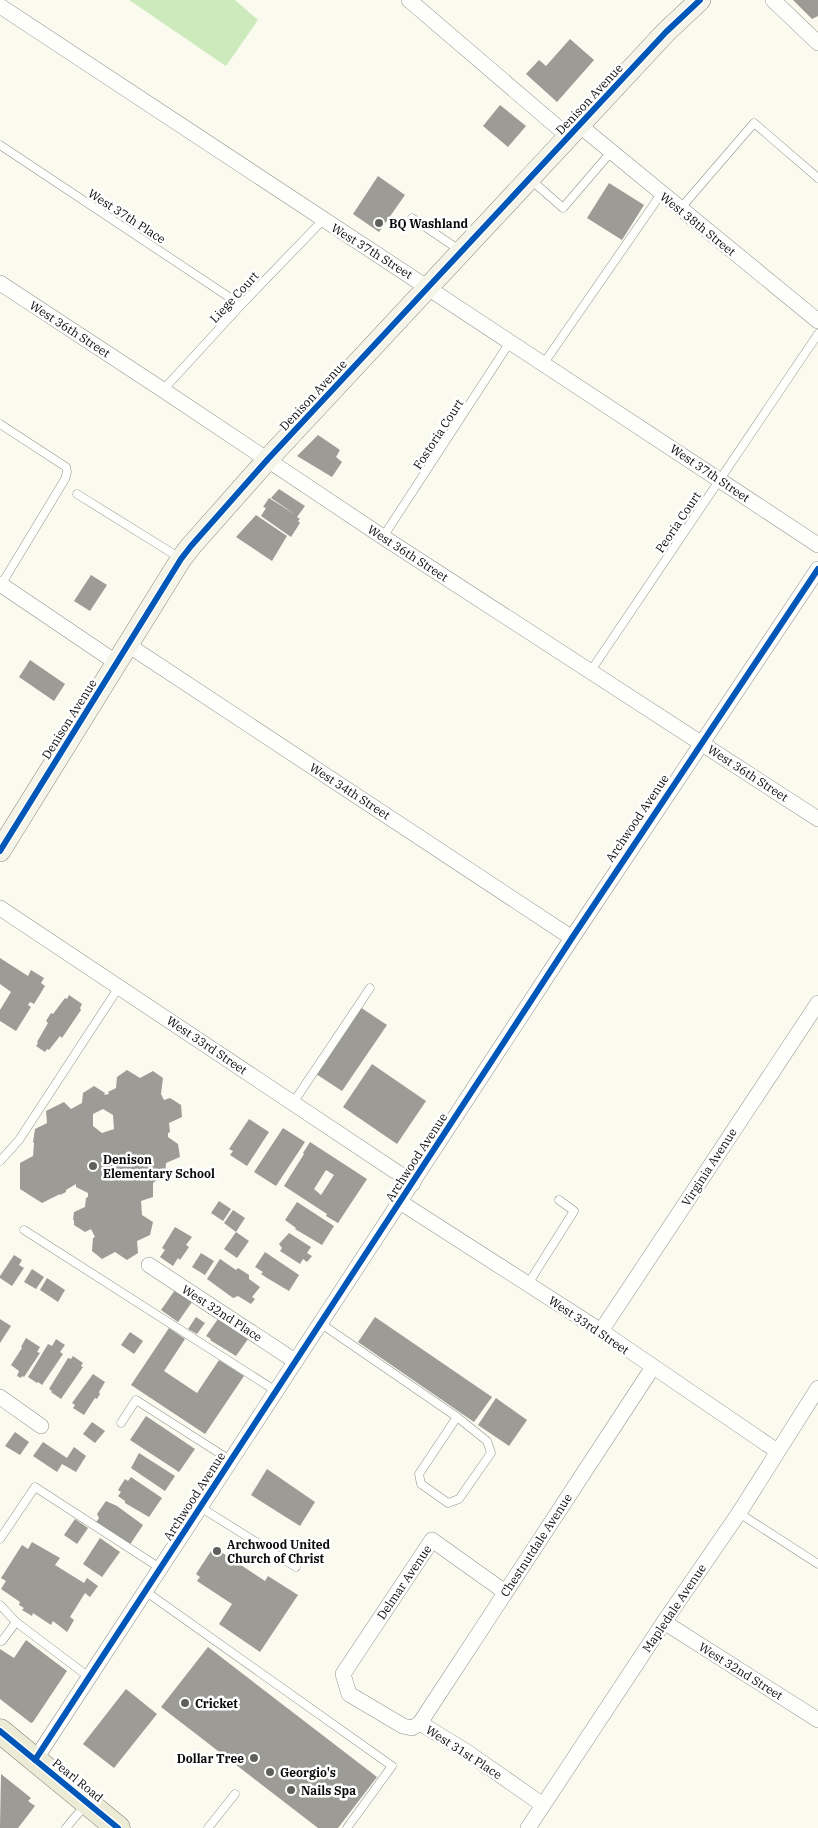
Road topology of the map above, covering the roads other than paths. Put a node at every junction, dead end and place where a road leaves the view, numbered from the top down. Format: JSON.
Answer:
{"nodes":[{"id":1,"x":409,"y":0,"type":"edge"},
{"id":2,"x":700,"y":0,"type":"edge"},
{"id":3,"x":773,"y":0,"type":"edge"},
{"id":4,"x":0,"y":6,"type":"edge"},
{"id":5,"x":818,"y":43,"type":"edge"},
{"id":6,"x":574,"y":131,"type":"junction"},
{"id":7,"x":0,"y":145,"type":"edge"},
{"id":8,"x":611,"y":152,"type":"junction"},
{"id":9,"x":818,"y":178,"type":"edge"},
{"id":10,"x":530,"y":179,"type":"junction"},
{"id":11,"x":661,"y":194,"type":"junction"},
{"id":12,"x":680,"y":209,"type":"junction"},
{"id":13,"x":412,"y":218,"type":"dead end"},
{"id":14,"x":323,"y":220,"type":"junction"},
{"id":15,"x":463,"y":252,"type":"junction"},
{"id":16,"x":0,"y":283,"type":"edge"},
{"id":17,"x":429,"y":288,"type":"junction"},
{"id":18,"x":242,"y":305,"type":"junction"},
{"id":19,"x":816,"y":316,"type":"edge"},
{"id":20,"x":818,"y":334,"type":"edge"},
{"id":21,"x":510,"y":342,"type":"junction"},
{"id":22,"x":544,"y":363,"type":"junction"},
{"id":23,"x":163,"y":390,"type":"junction"},
{"id":24,"x":0,"y":424,"type":"edge"},
{"id":25,"x":268,"y":459,"type":"junction"},
{"id":26,"x":720,"y":479,"type":"junction"},
{"id":27,"x":77,"y":494,"type":"dead end"},
{"id":28,"x":383,"y":537,"type":"junction"},
{"id":29,"x":818,"y":545,"type":"edge"},
{"id":30,"x":181,"y":559,"type":"junction"},
{"id":31,"x":818,"y":569,"type":"edge"},
{"id":32,"x":1,"y":584,"type":"edge"},
{"id":33,"x":128,"y":645,"type":"junction"},
{"id":34,"x":117,"y":663,"type":"junction"},
{"id":35,"x":590,"y":672,"type":"junction"},
{"id":36,"x":701,"y":742,"type":"junction"},
{"id":37,"x":817,"y":815,"type":"edge"},
{"id":38,"x":0,"y":851,"type":"edge"},
{"id":39,"x":0,"y":908,"type":"edge"},
{"id":40,"x":572,"y":938,"type":"junction"},
{"id":41,"x":119,"y":987,"type":"junction"},
{"id":42,"x":370,"y":988,"type":"dead end"},
{"id":43,"x":818,"y":1003,"type":"edge"},
{"id":44,"x":293,"y":1103,"type":"junction"},
{"id":45,"x":0,"y":1161,"type":"edge"},
{"id":46,"x":413,"y":1183,"type":"junction"},
{"id":47,"x":559,"y":1200,"type":"dead end"},
{"id":48,"x":400,"y":1202,"type":"junction"},
{"id":49,"x":24,"y":1230,"type":"dead end"},
{"id":50,"x":150,"y":1264,"type":"dead end"},
{"id":51,"x":528,"y":1284,"type":"junction"},
{"id":52,"x":320,"y":1323,"type":"junction"},
{"id":53,"x":601,"y":1332,"type":"junction"},
{"id":54,"x":296,"y":1361,"type":"junction"},
{"id":55,"x":653,"y":1367,"type":"junction"},
{"id":56,"x":818,"y":1388,"type":"edge"},
{"id":57,"x":276,"y":1391,"type":"junction"},
{"id":58,"x":0,"y":1397,"type":"edge"},
{"id":59,"x":457,"y":1417,"type":"junction"},
{"id":60,"x":121,"y":1423,"type":"dead end"},
{"id":61,"x":41,"y":1426,"type":"dead end"},
{"id":62,"x":776,"y":1451,"type":"junction"},
{"id":63,"x":230,"y":1460,"type":"junction"},
{"id":64,"x":200,"y":1507,"type":"junction"},
{"id":65,"x":739,"y":1513,"type":"junction"},
{"id":66,"x":0,"y":1539,"type":"edge"},
{"id":67,"x":818,"y":1564,"type":"edge"},
{"id":68,"x":296,"y":1567,"type":"dead end"},
{"id":69,"x":160,"y":1568,"type":"junction"},
{"id":70,"x":145,"y":1591,"type":"junction"},
{"id":71,"x":505,"y":1592,"type":"junction"},
{"id":72,"x":0,"y":1605,"type":"edge"},
{"id":73,"x":16,"y":1622,"type":"junction"},
{"id":74,"x":664,"y":1622,"type":"junction"},
{"id":75,"x":0,"y":1641,"type":"edge"},
{"id":76,"x":342,"y":1674,"type":"joint"},
{"id":77,"x":89,"y":1677,"type":"junction"},
{"id":78,"x":818,"y":1720,"type":"edge"},
{"id":79,"x":420,"y":1723,"type":"junction"},
{"id":80,"x":0,"y":1731,"type":"edge"},
{"id":81,"x":35,"y":1760,"type":"junction"},
{"id":82,"x":235,"y":1794,"type":"dead end"},
{"id":83,"x":87,"y":1803,"type":"junction"},
{"id":84,"x":543,"y":1806,"type":"junction"},
{"id":85,"x":115,"y":1827,"type":"edge"},
{"id":86,"x":66,"y":1828,"type":"edge"},
{"id":87,"x":208,"y":1828,"type":"edge"},
{"id":88,"x":346,"y":1828,"type":"edge"},
{"id":89,"x":528,"y":1828,"type":"edge"}],
"edges":[{"from":1,"to":6,"type":"street","name":"West 38th Street"},
{"from":2,"to":6,"type":"main road","name":"Denison Avenue"},
{"from":3,"to":5,"type":"street"},
{"from":4,"to":14,"type":"street","name":"West 37th Street"},
{"from":6,"to":8,"type":"street","name":"West 38th Street"},
{"from":6,"to":10,"type":"main road","name":"Denison Avenue"},
{"from":7,"to":18,"type":"lane","name":"West 37th Place"},
{"from":8,"to":10,"type":"lane"},
{"from":8,"to":11,"type":"street","name":"West 38th Street"},
{"from":9,"to":12,"type":"lane"},
{"from":10,"to":15,"type":"main road","name":"Denison Avenue"},
{"from":11,"to":12,"type":"street","name":"West 38th Street"},
{"from":11,"to":22,"type":"lane"},
{"from":12,"to":19,"type":"street","name":"West 38th Street"},
{"from":13,"to":15,"type":"lane"},
{"from":14,"to":17,"type":"street","name":"West 37th Street"},
{"from":14,"to":18,"type":"lane","name":"Liege Court"},
{"from":15,"to":17,"type":"main road","name":"Denison Avenue"},
{"from":16,"to":23,"type":"street","name":"West 36th Street"},
{"from":17,"to":21,"type":"street","name":"West 37th Street"},
{"from":17,"to":25,"type":"main road","name":"Denison Avenue"},
{"from":18,"to":23,"type":"lane","name":"Liege Court"},
{"from":20,"to":26,"type":"lane","name":"Peoria Court"},
{"from":21,"to":22,"type":"street","name":"West 37th Street"},
{"from":21,"to":28,"type":"lane","name":"Fostoria Court"},
{"from":22,"to":26,"type":"street","name":"West 37th Street"},
{"from":23,"to":25,"type":"street","name":"West 36th Street"},
{"from":24,"to":32,"type":"lane"},
{"from":25,"to":28,"type":"street","name":"West 36th Street"},
{"from":25,"to":30,"type":"main road","name":"Denison Avenue"},
{"from":26,"to":29,"type":"street","name":"West 37th Street"},
{"from":26,"to":35,"type":"lane","name":"Peoria Court"},
{"from":27,"to":30,"type":"lane"},
{"from":28,"to":35,"type":"street","name":"West 36th Street"},
{"from":30,"to":33,"type":"main road","name":"Denison Avenue"},
{"from":31,"to":36,"type":"street","name":"Archwood Avenue"},
{"from":32,"to":34,"type":"street"},
{"from":33,"to":34,"type":"main road","name":"Denison Avenue"},
{"from":33,"to":40,"type":"street","name":"West 34th Street"},
{"from":34,"to":38,"type":"main road","name":"Denison Avenue"},
{"from":35,"to":36,"type":"street","name":"West 36th Street"},
{"from":36,"to":37,"type":"street","name":"West 36th Street"},
{"from":36,"to":40,"type":"street","name":"Archwood Avenue"},
{"from":39,"to":41,"type":"street","name":"West 33rd Street"},
{"from":40,"to":46,"type":"street","name":"Archwood Avenue"},
{"from":41,"to":44,"type":"street","name":"West 33rd Street"},
{"from":41,"to":45,"type":"lane"},
{"from":42,"to":44,"type":"lane"},
{"from":43,"to":53,"type":"street","name":"Virginia Avenue"},
{"from":44,"to":46,"type":"street","name":"West 33rd Street"},
{"from":46,"to":48,"type":"street","name":"Archwood Avenue"},
{"from":47,"to":51,"type":"lane"},
{"from":48,"to":51,"type":"street","name":"West 33rd Street"},
{"from":48,"to":52,"type":"street","name":"Archwood Avenue"},
{"from":49,"to":57,"type":"lane"},
{"from":50,"to":54,"type":"street","name":"West 32nd Place"},
{"from":51,"to":53,"type":"street","name":"West 33rd Street"},
{"from":52,"to":54,"type":"street","name":"Archwood Avenue"},
{"from":52,"to":59,"type":"lane"},
{"from":53,"to":55,"type":"street","name":"West 33rd Street"},
{"from":54,"to":57,"type":"street","name":"Archwood Avenue"},
{"from":55,"to":62,"type":"street","name":"West 33rd Street"},
{"from":55,"to":71,"type":"street","name":"Chestnutdale Avenue"},
{"from":56,"to":62,"type":"street","name":"Mapledale Avenue"},
{"from":57,"to":63,"type":"street","name":"Archwood Avenue"},
{"from":58,"to":61,"type":"street"},
{"from":59,"to":59,"type":"lane"},
{"from":60,"to":63,"type":"lane"},
{"from":62,"to":65,"type":"street","name":"Mapledale Avenue"},
{"from":63,"to":64,"type":"street","name":"Archwood Avenue"},
{"from":64,"to":68,"type":"lane"},
{"from":64,"to":69,"type":"street","name":"Archwood Avenue"},
{"from":65,"to":67,"type":"lane"},
{"from":65,"to":74,"type":"street","name":"Mapledale Avenue"},
{"from":66,"to":69,"type":"lane"},
{"from":69,"to":70,"type":"street","name":"Archwood Avenue"},
{"from":70,"to":77,"type":"street","name":"Archwood Avenue"},
{"from":70,"to":88,"type":"lane"},
{"from":71,"to":76,"type":"street","name":"Delmar Avenue"},
{"from":71,"to":79,"type":"street","name":"Chestnutdale Avenue"},
{"from":72,"to":73,"type":"lane"},
{"from":73,"to":75,"type":"lane"},
{"from":73,"to":77,"type":"lane"},
{"from":74,"to":78,"type":"street","name":"West 32nd Street"},
{"from":74,"to":84,"type":"street","name":"Mapledale Avenue"},
{"from":76,"to":79,"type":"street","name":"West 31st Place"},
{"from":77,"to":81,"type":"street","name":"Archwood Avenue"},
{"from":79,"to":84,"type":"street","name":"West 31st Place"},
{"from":80,"to":81,"type":"main road","name":"Pearl Road"},
{"from":81,"to":83,"type":"main road","name":"Pearl Road"},
{"from":82,"to":87,"type":"lane"},
{"from":83,"to":85,"type":"main road","name":"Pearl Road"},
{"from":83,"to":86,"type":"lane"},
{"from":84,"to":89,"type":"street","name":"Mapledale Avenue"}]}
